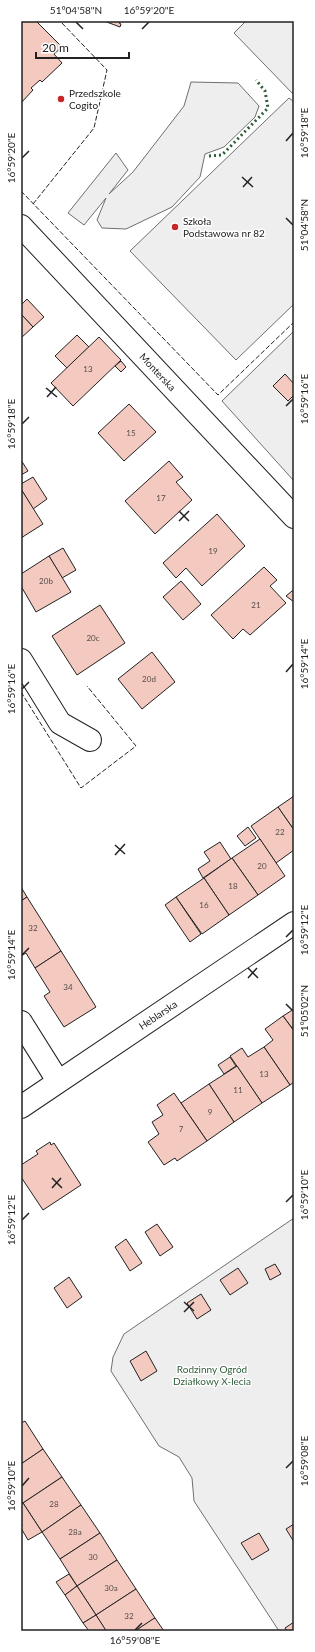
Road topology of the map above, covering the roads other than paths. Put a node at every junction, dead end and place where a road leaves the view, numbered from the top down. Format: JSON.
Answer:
{"nodes":[{"id":1,"x":21,"y":226,"type":"edge"},
{"id":2,"x":294,"y":517,"type":"edge"},
{"id":3,"x":21,"y":660,"type":"edge"},
{"id":4,"x":90,"y":740,"type":"dead end"},
{"id":5,"x":294,"y":923,"type":"edge"},
{"id":6,"x":21,"y":1022,"type":"edge"},
{"id":7,"x":58,"y":1081,"type":"junction"},
{"id":8,"x":21,"y":1106,"type":"edge"}],
"edges":[{"from":1,"to":2,"type":"street","name":"Monterska"},
{"from":3,"to":4,"type":"street"},
{"from":5,"to":7,"type":"street","name":"Heblarska"},
{"from":6,"to":7,"type":"street"},
{"from":7,"to":8,"type":"street","name":"Heblarska"}]}
